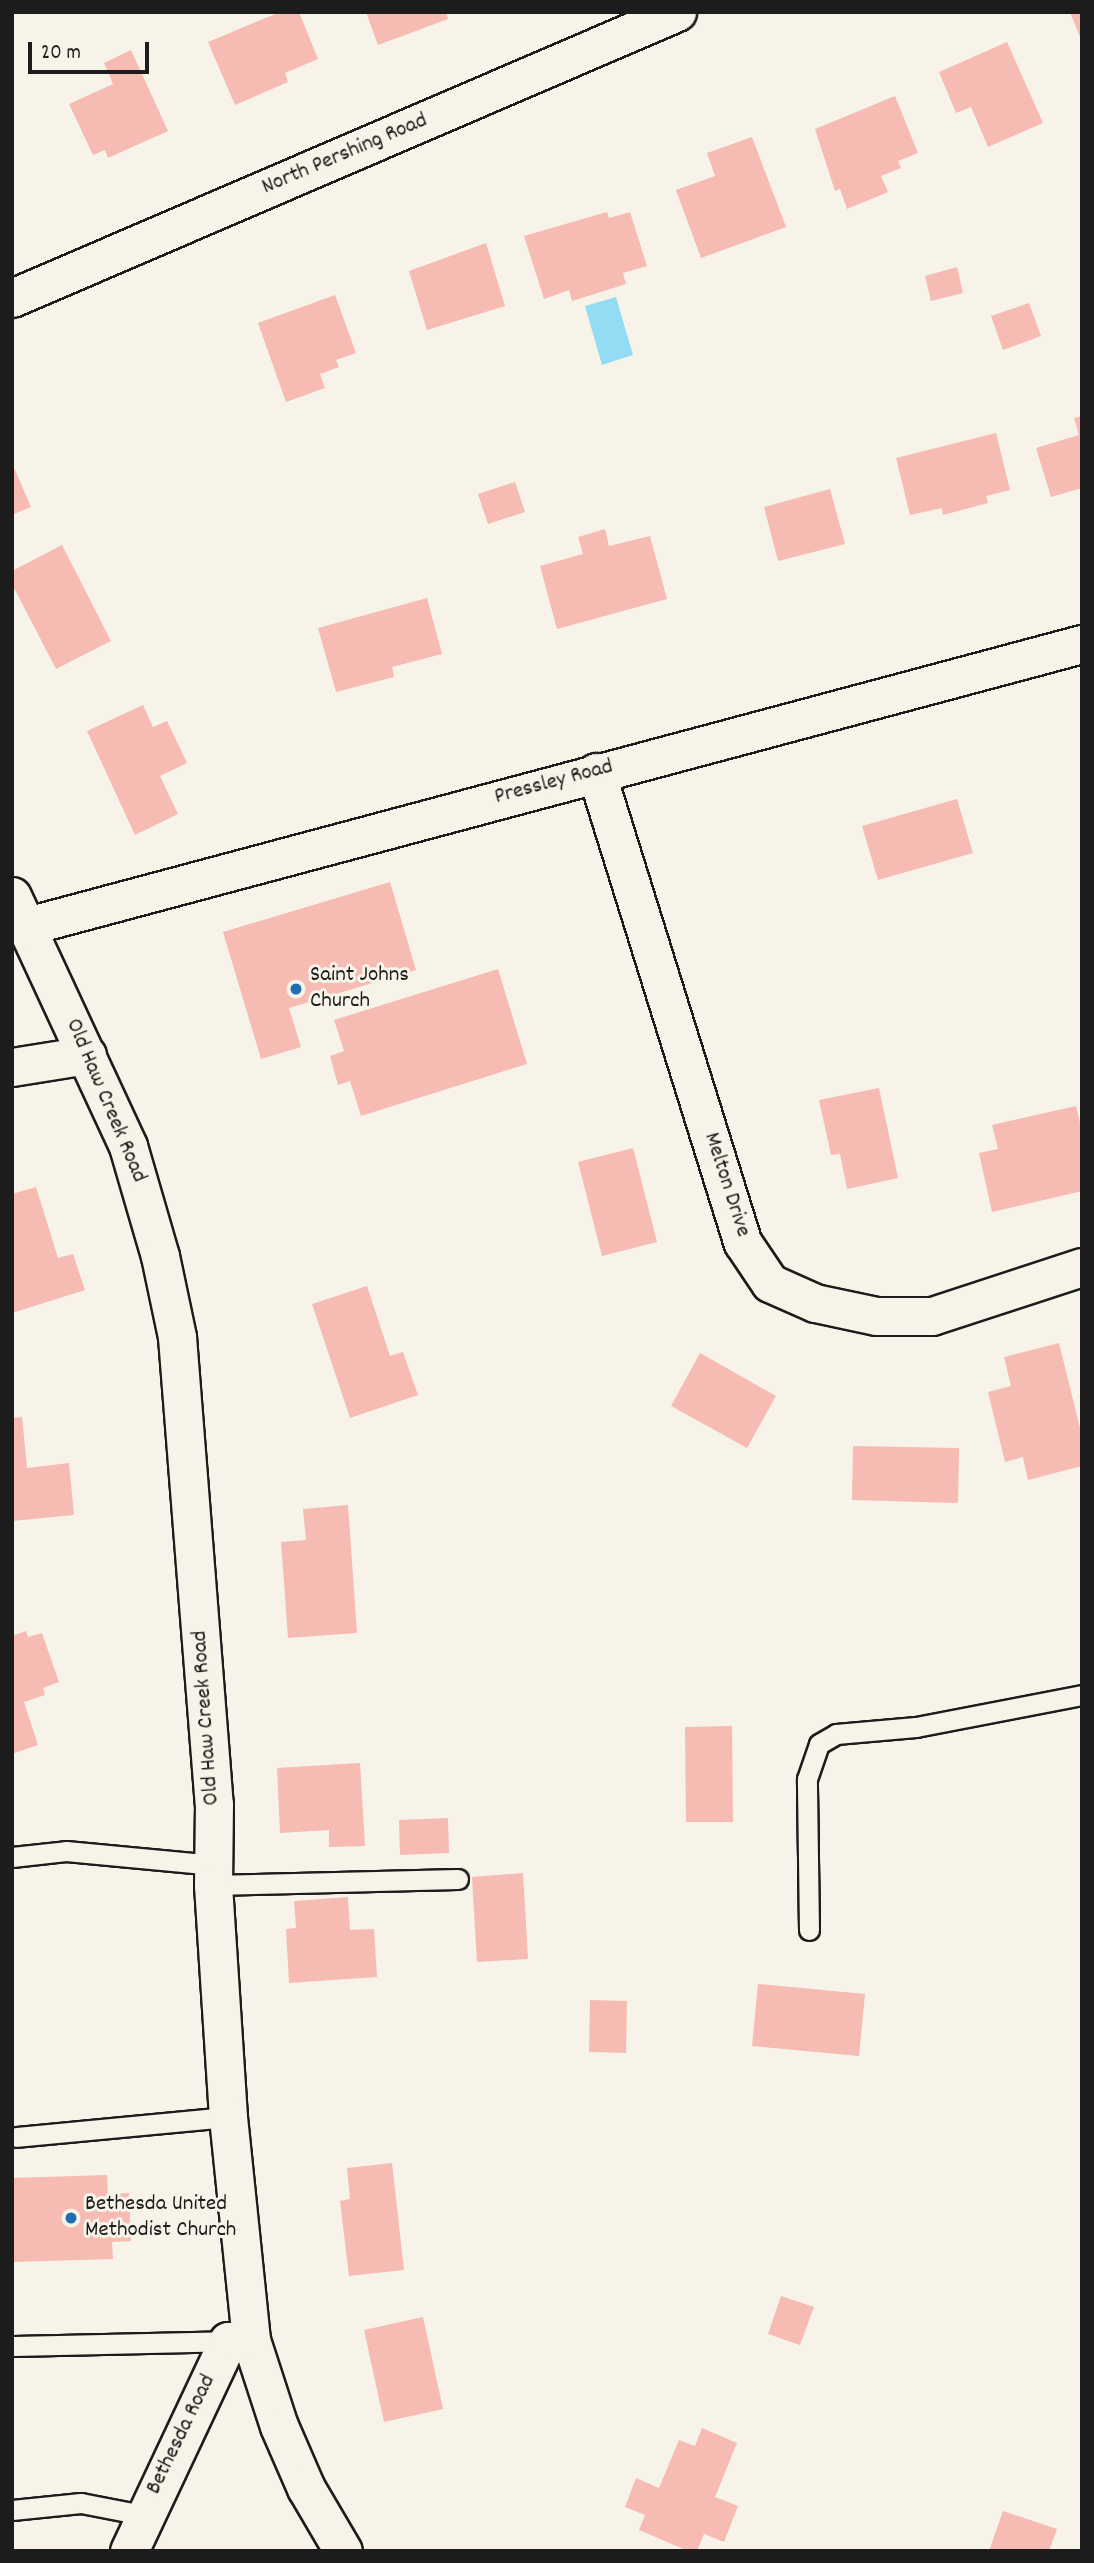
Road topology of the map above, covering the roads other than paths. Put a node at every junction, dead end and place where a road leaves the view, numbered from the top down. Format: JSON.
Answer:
{"nodes":[{"id":1,"x":677,"y":12,"type":"edge"},
{"id":2,"x":640,"y":20,"type":"edge"},
{"id":3,"x":12,"y":298,"type":"edge"},
{"id":4,"x":1082,"y":644,"type":"edge"},
{"id":5,"x":597,"y":772,"type":"junction"},
{"id":6,"x":20,"y":911,"type":"edge"},
{"id":7,"x":87,"y":1055,"type":"junction"},
{"id":8,"x":12,"y":1067,"type":"edge"},
{"id":9,"x":1082,"y":1267,"type":"edge"},
{"id":10,"x":1082,"y":1695,"type":"edge"},
{"id":11,"x":12,"y":1857,"type":"edge"},
{"id":12,"x":214,"y":1875,"type":"junction"},
{"id":13,"x":458,"y":1879,"type":"dead end"},
{"id":14,"x":809,"y":1930,"type":"dead end"},
{"id":15,"x":228,"y":2117,"type":"junction"},
{"id":16,"x":16,"y":2137,"type":"dead end"},
{"id":17,"x":239,"y":2340,"type":"junction"},
{"id":18,"x":12,"y":2346,"type":"edge"},
{"id":19,"x":12,"y":2510,"type":"edge"},
{"id":20,"x":144,"y":2515,"type":"junction"},
{"id":21,"x":129,"y":2551,"type":"edge"},
{"id":22,"x":343,"y":2551,"type":"edge"}],
"edges":[{"from":1,"to":2,"type":"street","name":"North Pershing Road"},
{"from":2,"to":3,"type":"street","name":"North Pershing Road"},
{"from":4,"to":5,"type":"street","name":"Pressley Road"},
{"from":5,"to":6,"type":"street","name":"Pressley Road"},
{"from":5,"to":9,"type":"street","name":"Melton Drive"},
{"from":6,"to":7,"type":"street","name":"Old Haw Creek Road"},
{"from":7,"to":8,"type":"street"},
{"from":7,"to":12,"type":"street","name":"Old Haw Creek Road"},
{"from":10,"to":14,"type":"lane"},
{"from":11,"to":12,"type":"lane"},
{"from":12,"to":13,"type":"lane"},
{"from":12,"to":15,"type":"street","name":"Old Haw Creek Road"},
{"from":15,"to":16,"type":"lane"},
{"from":15,"to":17,"type":"street","name":"Old Haw Creek Road"},
{"from":17,"to":18,"type":"lane"},
{"from":17,"to":20,"type":"street","name":"Bethesda Road"},
{"from":17,"to":22,"type":"street","name":"Old Haw Creek Road"},
{"from":19,"to":20,"type":"lane"},
{"from":20,"to":21,"type":"street","name":"Bethesda Road"}]}
